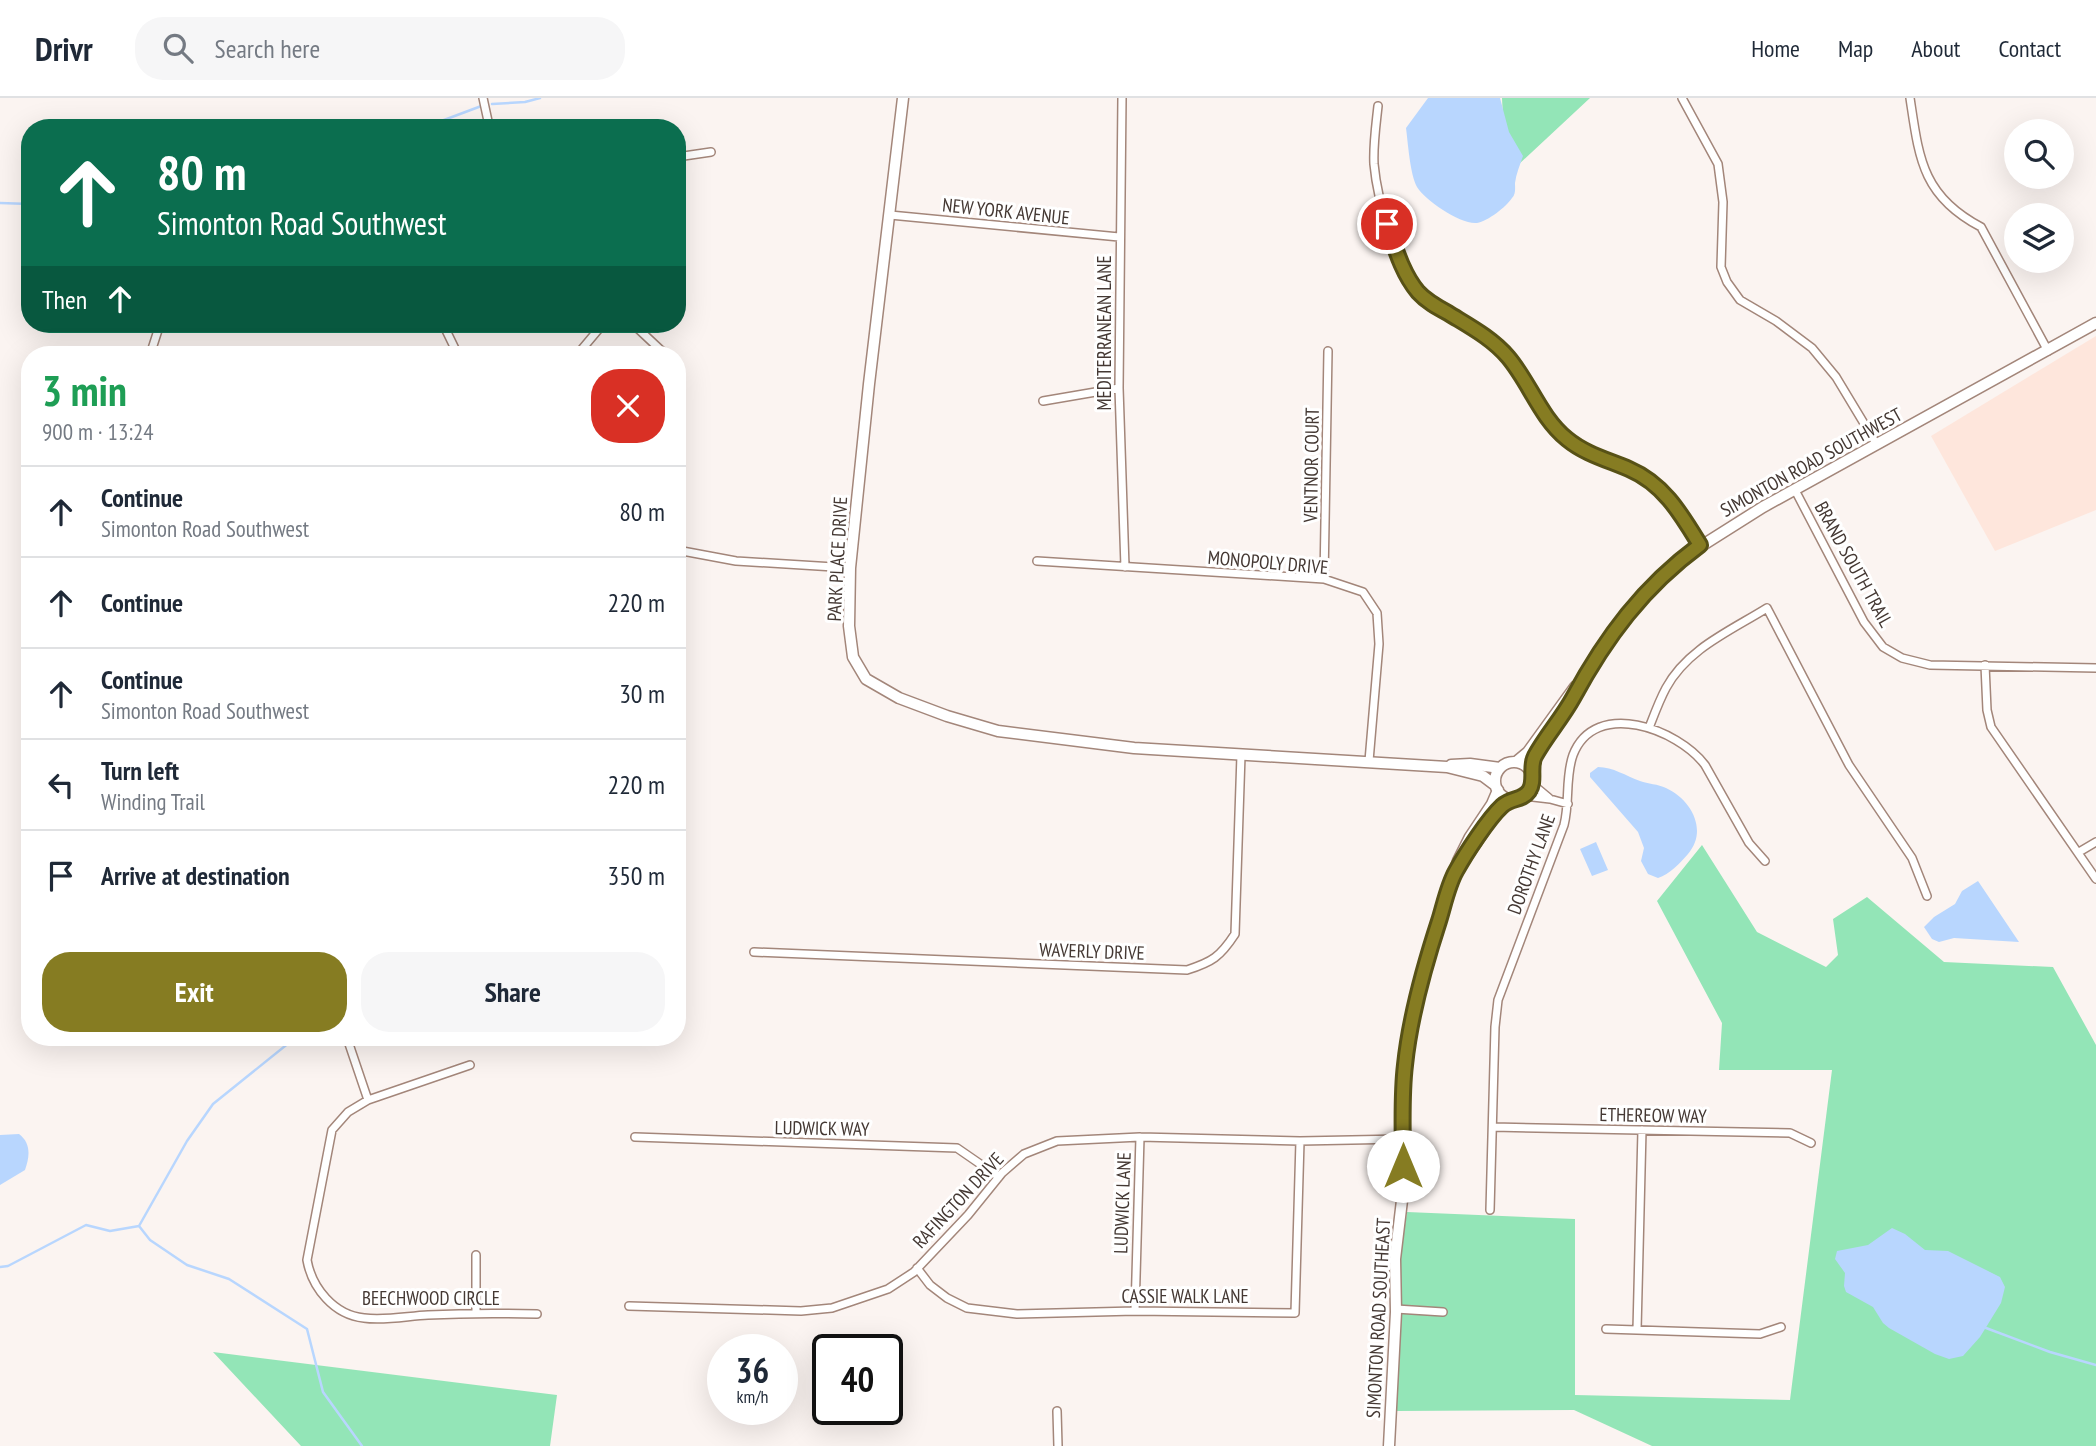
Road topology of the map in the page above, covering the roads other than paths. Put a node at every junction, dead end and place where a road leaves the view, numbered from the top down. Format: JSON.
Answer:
{"nodes":[{"id":1,"x":483,"y":98,"type":"edge"},
{"id":2,"x":903,"y":98,"type":"edge"},
{"id":3,"x":1122,"y":98,"type":"edge"},
{"id":4,"x":1682,"y":98,"type":"edge"},
{"id":5,"x":1910,"y":98,"type":"edge"},
{"id":6,"x":1378,"y":106,"type":"dead end"},
{"id":7,"x":488,"y":119,"type":"edge"},
{"id":8,"x":711,"y":152,"type":"dead end"},
{"id":9,"x":686,"y":156,"type":"edge"},
{"id":10,"x":890,"y":215,"type":"junction"},
{"id":11,"x":1119,"y":237,"type":"junction"},
{"id":12,"x":2096,"y":323,"type":"edge"},
{"id":13,"x":643,"y":333,"type":"edge"},
{"id":14,"x":656,"y":346,"type":"edge"},
{"id":15,"x":1328,"y":351,"type":"dead end"},
{"id":16,"x":2048,"y":351,"type":"junction"},
{"id":17,"x":1119,"y":388,"type":"junction"},
{"id":18,"x":1043,"y":401,"type":"dead end"},
{"id":19,"x":1878,"y":445,"type":"junction"},
{"id":20,"x":1795,"y":490,"type":"junction"},
{"id":21,"x":1700,"y":545,"type":"junction"},
{"id":22,"x":686,"y":552,"type":"edge"},
{"id":23,"x":1037,"y":561,"type":"dead end"},
{"id":24,"x":1125,"y":567,"type":"junction"},
{"id":25,"x":850,"y":568,"type":"junction"},
{"id":26,"x":1324,"y":579,"type":"junction"},
{"id":27,"x":1985,"y":665,"type":"junction"},
{"id":28,"x":2096,"y":668,"type":"edge"},
{"id":29,"x":1582,"y":679,"type":"junction"},
{"id":30,"x":1649,"y":729,"type":"junction"},
{"id":31,"x":1241,"y":755,"type":"junction"},
{"id":32,"x":1369,"y":761,"type":"junction"},
{"id":33,"x":1516,"y":762,"type":"junction"},
{"id":34,"x":1447,"y":766,"type":"junction"},
{"id":35,"x":1500,"y":768,"type":"junction"},
{"id":36,"x":1531,"y":776,"type":"junction"},
{"id":37,"x":1497,"y":788,"type":"junction"},
{"id":38,"x":1524,"y":796,"type":"junction"},
{"id":39,"x":1510,"y":799,"type":"junction"},
{"id":40,"x":1550,"y":799,"type":"junction"},
{"id":41,"x":1568,"y":804,"type":"junction"},
{"id":42,"x":2096,"y":842,"type":"edge"},
{"id":43,"x":2079,"y":852,"type":"junction"},
{"id":44,"x":1765,"y":861,"type":"dead end"},
{"id":45,"x":1456,"y":871,"type":"junction"},
{"id":46,"x":2096,"y":879,"type":"edge"},
{"id":47,"x":1927,"y":896,"type":"dead end"},
{"id":48,"x":754,"y":952,"type":"dead end"},
{"id":49,"x":350,"y":1046,"type":"edge"},
{"id":50,"x":470,"y":1065,"type":"dead end"},
{"id":51,"x":368,"y":1100,"type":"junction"},
{"id":52,"x":1493,"y":1127,"type":"junction"},
{"id":53,"x":1642,"y":1130,"type":"junction"},
{"id":54,"x":1140,"y":1137,"type":"junction"},
{"id":55,"x":635,"y":1138,"type":"dead end"},
{"id":56,"x":1403,"y":1139,"type":"junction"},
{"id":57,"x":1300,"y":1141,"type":"junction"},
{"id":58,"x":1811,"y":1143,"type":"dead end"},
{"id":59,"x":999,"y":1177,"type":"junction"},
{"id":60,"x":1490,"y":1210,"type":"dead end"},
{"id":61,"x":476,"y":1255,"type":"dead end"},
{"id":62,"x":917,"y":1268,"type":"junction"},
{"id":63,"x":629,"y":1306,"type":"dead end"},
{"id":64,"x":1396,"y":1309,"type":"junction"},
{"id":65,"x":1135,"y":1311,"type":"junction"},
{"id":66,"x":476,"y":1312,"type":"junction"},
{"id":67,"x":1443,"y":1312,"type":"dead end"},
{"id":68,"x":537,"y":1314,"type":"dead end"},
{"id":69,"x":1781,"y":1327,"type":"dead end"},
{"id":70,"x":1606,"y":1329,"type":"dead end"},
{"id":71,"x":1637,"y":1330,"type":"junction"},
{"id":72,"x":1057,"y":1411,"type":"dead end"},
{"id":73,"x":1058,"y":1446,"type":"edge"},
{"id":74,"x":1389,"y":1446,"type":"edge"}],
"edges":[{"from":1,"to":7,"type":"street"},
{"from":2,"to":10,"type":"street","name":"PARK PLACE DRIVE"},
{"from":3,"to":11,"type":"street","name":"MEDITERRANEAN LANE"},
{"from":4,"to":19,"type":"street"},
{"from":5,"to":16,"type":"street"},
{"from":6,"to":21,"type":"street"},
{"from":8,"to":9,"type":"street"},
{"from":10,"to":11,"type":"street","name":"NEW YORK AVENUE"},
{"from":10,"to":25,"type":"street","name":"PARK PLACE DRIVE"},
{"from":11,"to":17,"type":"street","name":"MEDITERRANEAN LANE"},
{"from":12,"to":16,"type":"street","name":"SIMONTON ROAD SOUTHWEST"},
{"from":13,"to":14,"type":"street"},
{"from":15,"to":26,"type":"street","name":"VENTNOR COURT"},
{"from":16,"to":19,"type":"street","name":"SIMONTON ROAD SOUTHWEST"},
{"from":17,"to":18,"type":"street"},
{"from":17,"to":24,"type":"street","name":"MEDITERRANEAN LANE"},
{"from":19,"to":20,"type":"street","name":"SIMONTON ROAD SOUTHWEST"},
{"from":20,"to":21,"type":"street","name":"SIMONTON ROAD SOUTHWEST"},
{"from":20,"to":27,"type":"street","name":"BRAND SOUTH TRAIL"},
{"from":21,"to":29,"type":"street","name":"SIMONTON ROAD SOUTHWEST"},
{"from":22,"to":25,"type":"street"},
{"from":23,"to":24,"type":"street","name":"MONOPOLY DRIVE"},
{"from":24,"to":26,"type":"street","name":"MONOPOLY DRIVE"},
{"from":25,"to":31,"type":"street","name":"PARK PLACE DRIVE"},
{"from":26,"to":32,"type":"street","name":"MONOPOLY DRIVE"},
{"from":27,"to":28,"type":"street","name":"BRAND SOUTH TRAIL"},
{"from":27,"to":43,"type":"street"},
{"from":29,"to":33,"type":"street","name":"SIMONTON ROAD SOUTHWEST"},
{"from":29,"to":36,"type":"street","name":"SIMONTON ROAD SOUTHWEST"},
{"from":30,"to":41,"type":"street","name":"DOROTHY LANE"},
{"from":30,"to":44,"type":"street","name":"DOROTHY LANE"},
{"from":30,"to":47,"type":"street"},
{"from":31,"to":32,"type":"street","name":"PARK PLACE DRIVE"},
{"from":31,"to":48,"type":"street","name":"WAVERLY DRIVE"},
{"from":32,"to":34,"type":"street","name":"PARK PLACE DRIVE"},
{"from":33,"to":35,"type":"street"},
{"from":33,"to":36,"type":"street"},
{"from":34,"to":35,"type":"street","name":"PARK PLACE DRIVE"},
{"from":34,"to":37,"type":"street","name":"PARK PLACE DRIVE"},
{"from":35,"to":37,"type":"street"},
{"from":36,"to":38,"type":"street"},
{"from":36,"to":40,"type":"street"},
{"from":37,"to":39,"type":"street"},
{"from":37,"to":45,"type":"street"},
{"from":38,"to":39,"type":"street"},
{"from":38,"to":40,"type":"street"},
{"from":39,"to":45,"type":"street"},
{"from":40,"to":41,"type":"street"},
{"from":41,"to":52,"type":"street","name":"DOROTHY LANE"},
{"from":42,"to":43,"type":"street"},
{"from":43,"to":46,"type":"street"},
{"from":45,"to":56,"type":"street","name":"SIMONTON ROAD SOUTHEAST"},
{"from":49,"to":51,"type":"street"},
{"from":50,"to":51,"type":"street","name":"BEECHWOOD CIRCLE"},
{"from":51,"to":66,"type":"street","name":"BEECHWOOD CIRCLE"},
{"from":52,"to":53,"type":"street","name":"ETHEREOW WAY"},
{"from":52,"to":60,"type":"street","name":"DOROTHY LANE"},
{"from":53,"to":58,"type":"street","name":"ETHEREOW WAY"},
{"from":53,"to":71,"type":"street"},
{"from":54,"to":57,"type":"street","name":"RAFINGTON DRIVE"},
{"from":54,"to":59,"type":"street","name":"RAFINGTON DRIVE"},
{"from":54,"to":65,"type":"street","name":"LUDWICK LANE"},
{"from":55,"to":59,"type":"street","name":"LUDWICK WAY"},
{"from":56,"to":57,"type":"street","name":"RAFINGTON DRIVE"},
{"from":56,"to":64,"type":"street","name":"SIMONTON ROAD SOUTHEAST"},
{"from":57,"to":65,"type":"street","name":"CASSIE WALK LANE"},
{"from":59,"to":62,"type":"street","name":"RAFINGTON DRIVE"},
{"from":61,"to":66,"type":"street"},
{"from":62,"to":63,"type":"street","name":"RAFINGTON DRIVE"},
{"from":62,"to":65,"type":"street","name":"CASSIE WALK LANE"},
{"from":64,"to":67,"type":"street"},
{"from":64,"to":74,"type":"street","name":"SIMONTON ROAD SOUTHEAST"},
{"from":66,"to":68,"type":"street","name":"BEECHWOOD CIRCLE"},
{"from":69,"to":71,"type":"street"},
{"from":70,"to":71,"type":"street"},
{"from":72,"to":73,"type":"street"}]}
